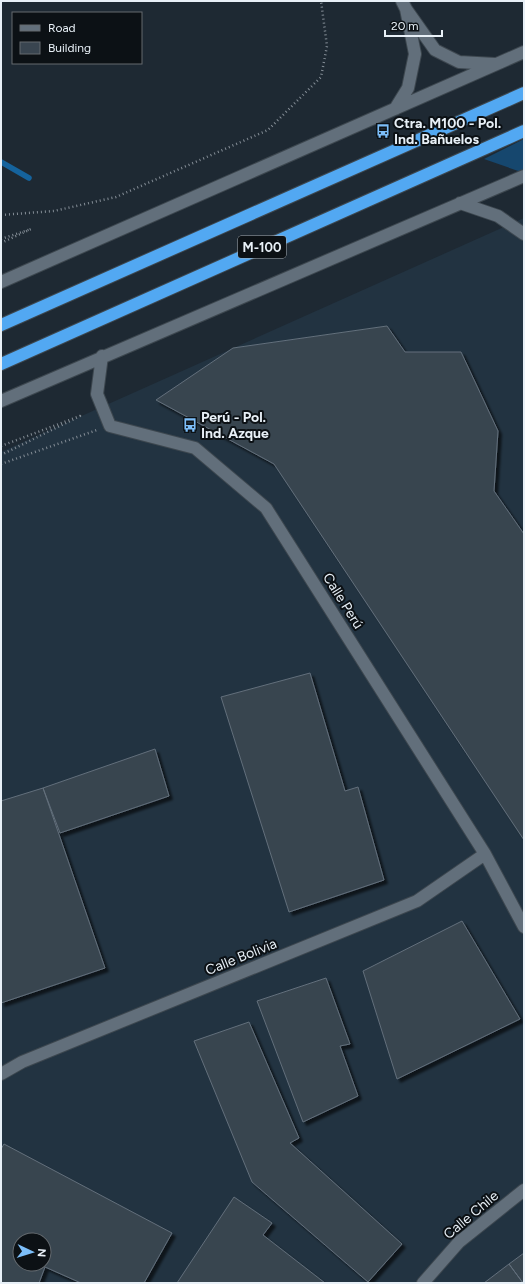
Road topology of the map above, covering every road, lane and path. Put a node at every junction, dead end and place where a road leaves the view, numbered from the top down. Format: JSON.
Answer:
{"nodes":[{"id":1,"x":321,"y":1,"type":"edge"},
{"id":2,"x":404,"y":5,"type":"edge"},
{"id":3,"x":524,"y":52,"type":"edge"},
{"id":4,"x":497,"y":64,"type":"junction"},
{"id":5,"x":524,"y":93,"type":"edge"},
{"id":6,"x":395,"y":109,"type":"junction"},
{"id":7,"x":524,"y":131,"type":"edge"},
{"id":8,"x":524,"y":176,"type":"edge"},
{"id":9,"x":460,"y":203,"type":"junction"},
{"id":10,"x":1,"y":215,"type":"edge"},
{"id":11,"x":524,"y":234,"type":"edge"},
{"id":12,"x":1,"y":238,"type":"edge"},
{"id":13,"x":1,"y":243,"type":"edge"},
{"id":14,"x":1,"y":282,"type":"edge"},
{"id":15,"x":1,"y":325,"type":"edge"},
{"id":16,"x":102,"y":356,"type":"junction"},
{"id":17,"x":1,"y":364,"type":"edge"},
{"id":18,"x":1,"y":401,"type":"edge"},
{"id":19,"x":110,"y":426,"type":"junction"},
{"id":20,"x":1,"y":446,"type":"edge"},
{"id":21,"x":1,"y":454,"type":"edge"},
{"id":22,"x":1,"y":464,"type":"edge"},
{"id":23,"x":485,"y":854,"type":"junction"},
{"id":24,"x":524,"y":927,"type":"edge"},
{"id":25,"x":1,"y":1074,"type":"edge"},
{"id":26,"x":524,"y":1190,"type":"edge"},
{"id":27,"x":423,"y":1283,"type":"edge"}],
"edges":[{"from":1,"to":10,"type":"path"},
{"from":2,"to":4,"type":"street"},
{"from":2,"to":6,"type":"street"},
{"from":3,"to":4,"type":"street"},
{"from":4,"to":6,"type":"street"},
{"from":5,"to":15,"type":"highway","number":"M-100"},
{"from":6,"to":14,"type":"street"},
{"from":7,"to":17,"type":"highway","number":"M-100"},
{"from":8,"to":9,"type":"street"},
{"from":9,"to":11,"type":"street"},
{"from":9,"to":16,"type":"street"},
{"from":12,"to":13,"type":"path"},
{"from":16,"to":18,"type":"street"},
{"from":16,"to":19,"type":"street"},
{"from":19,"to":22,"type":"path"},
{"from":19,"to":23,"type":"street","name":"Calle Perú"},
{"from":20,"to":21,"type":"path"},
{"from":23,"to":24,"type":"street","name":"Calle Perú"},
{"from":23,"to":25,"type":"street","name":"Calle Bolivia"},
{"from":26,"to":27,"type":"street","name":"Calle Chile"}]}
